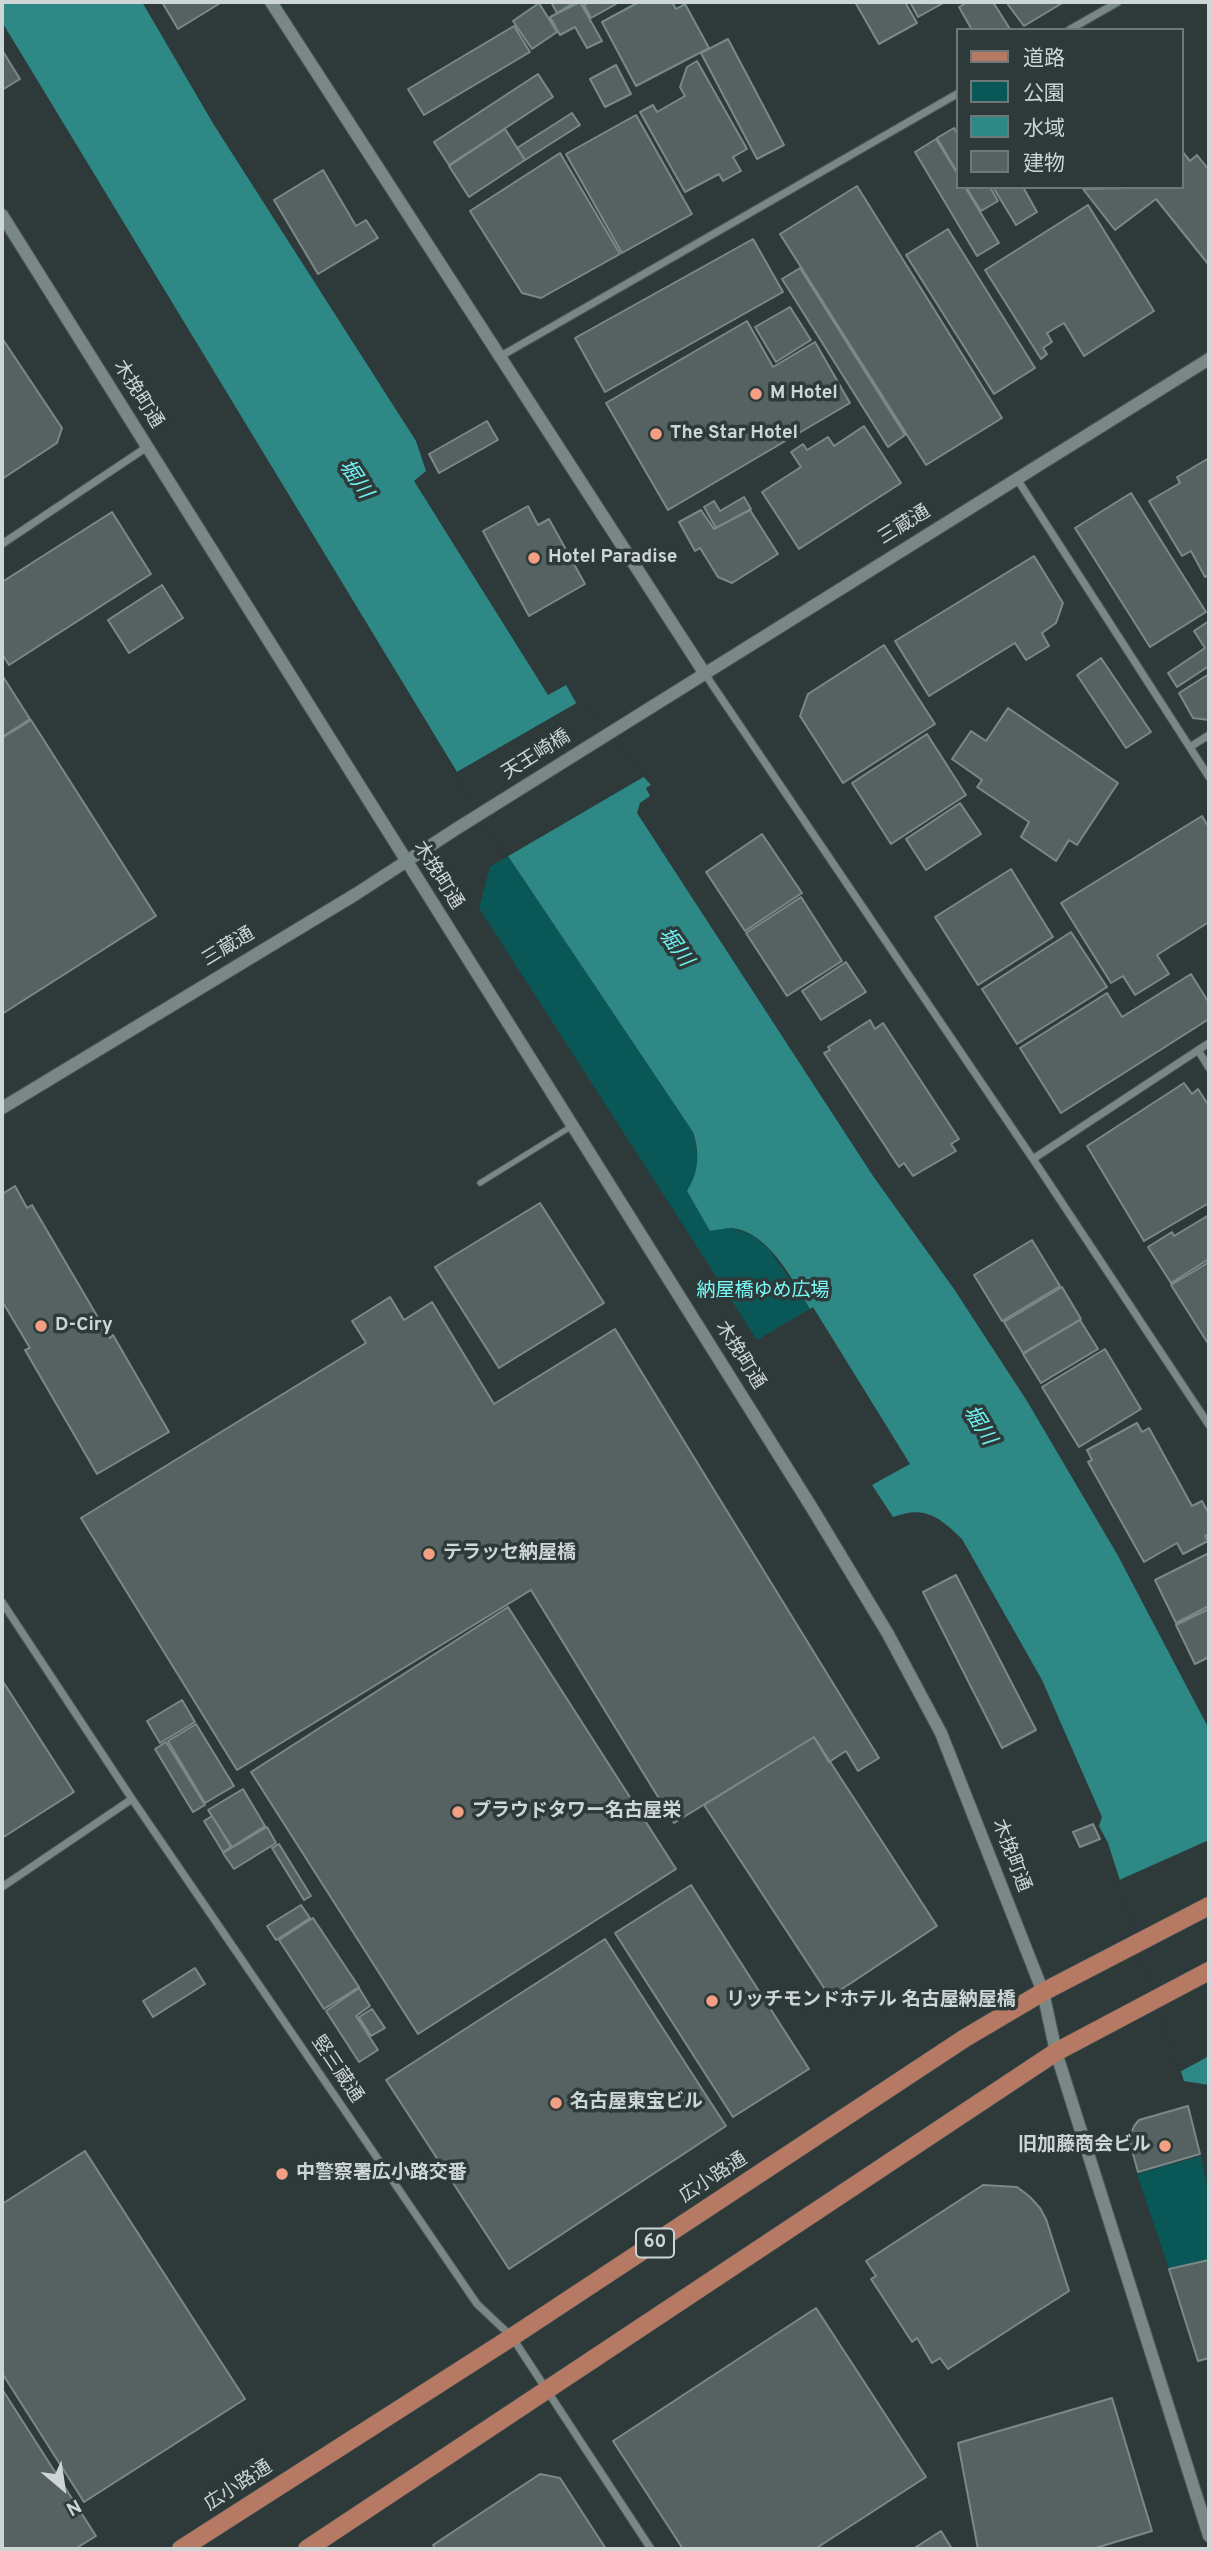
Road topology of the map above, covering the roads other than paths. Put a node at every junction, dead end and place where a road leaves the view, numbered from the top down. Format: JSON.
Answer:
{"nodes":[{"id":1,"x":271,"y":2,"type":"edge"},
{"id":2,"x":1118,"y":2,"type":"edge"},
{"id":3,"x":1072,"y":28,"type":"edge"},
{"id":4,"x":956,"y":95,"type":"edge"},
{"id":5,"x":2,"y":215,"type":"edge"},
{"id":6,"x":500,"y":356,"type":"junction"},
{"id":7,"x":1209,"y":359,"type":"edge"},
{"id":8,"x":146,"y":447,"type":"junction"},
{"id":9,"x":1017,"y":480,"type":"junction"},
{"id":10,"x":2,"y":544,"type":"edge"},
{"id":11,"x":705,"y":674,"type":"junction"},
{"id":12,"x":621,"y":726,"type":"joint"},
{"id":13,"x":1209,"y":735,"type":"edge"},
{"id":14,"x":1191,"y":747,"type":"junction"},
{"id":15,"x":1209,"y":776,"type":"edge"},
{"id":16,"x":474,"y":818,"type":"joint"},
{"id":17,"x":405,"y":861,"type":"junction"},
{"id":18,"x":1209,"y":1043,"type":"edge"},
{"id":19,"x":1198,"y":1050,"type":"junction"},
{"id":20,"x":1209,"y":1068,"type":"edge"},
{"id":21,"x":2,"y":1108,"type":"edge"},
{"id":22,"x":572,"y":1126,"type":"junction"},
{"id":23,"x":1033,"y":1159,"type":"junction"},
{"id":24,"x":480,"y":1183,"type":"dead end"},
{"id":25,"x":1209,"y":1425,"type":"edge"},
{"id":26,"x":2,"y":1602,"type":"edge"},
{"id":27,"x":132,"y":1799,"type":"junction"},
{"id":28,"x":2,"y":1887,"type":"edge"},
{"id":29,"x":1209,"y":1906,"type":"edge"},
{"id":30,"x":1209,"y":1971,"type":"edge"},
{"id":31,"x":1043,"y":1992,"type":"junction"},
{"id":32,"x":1056,"y":2052,"type":"junction"},
{"id":33,"x":512,"y":2337,"type":"junction"},
{"id":34,"x":548,"y":2390,"type":"junction"},
{"id":35,"x":1209,"y":2536,"type":"edge"},
{"id":36,"x":181,"y":2549,"type":"edge"},
{"id":37,"x":307,"y":2549,"type":"edge"},
{"id":38,"x":650,"y":2549,"type":"edge"}],
"edges":[{"from":1,"to":6,"type":"street"},
{"from":2,"to":3,"type":"street"},
{"from":4,"to":6,"type":"street"},
{"from":5,"to":8,"type":"street","name":"木挽町通"},
{"from":6,"to":11,"type":"street"},
{"from":7,"to":9,"type":"street","name":"三蔵通"},
{"from":8,"to":10,"type":"street"},
{"from":8,"to":17,"type":"street","name":"木挽町通"},
{"from":9,"to":11,"type":"street","name":"三蔵通"},
{"from":9,"to":14,"type":"street"},
{"from":11,"to":12,"type":"street","name":"三蔵通"},
{"from":11,"to":23,"type":"street"},
{"from":12,"to":16,"type":"street","name":"天王崎橋"},
{"from":13,"to":14,"type":"street"},
{"from":14,"to":15,"type":"street"},
{"from":16,"to":17,"type":"street","name":"三蔵通"},
{"from":17,"to":21,"type":"street","name":"三蔵通"},
{"from":17,"to":22,"type":"street","name":"木挽町通"},
{"from":18,"to":19,"type":"street"},
{"from":19,"to":20,"type":"street"},
{"from":19,"to":23,"type":"street"},
{"from":22,"to":24,"type":"lane"},
{"from":22,"to":31,"type":"street","name":"木挽町通"},
{"from":23,"to":25,"type":"street"},
{"from":26,"to":27,"type":"street","name":"竪三蔵通"},
{"from":27,"to":28,"type":"street"},
{"from":27,"to":33,"type":"street","name":"竪三蔵通"},
{"from":29,"to":31,"type":"main road","name":"広小路通","number":"60"},
{"from":30,"to":32,"type":"main road"},
{"from":31,"to":32,"type":"street","name":"木挽町通"},
{"from":31,"to":33,"type":"main road","name":"広小路通","number":"60"},
{"from":32,"to":34,"type":"main road"},
{"from":32,"to":35,"type":"street","name":"木挽町通"},
{"from":33,"to":34,"type":"street","name":"竪三蔵通"},
{"from":33,"to":36,"type":"main road","name":"広小路通","number":"60"},
{"from":34,"to":37,"type":"main road"},
{"from":34,"to":38,"type":"street","name":"竪三蔵通"}]}
